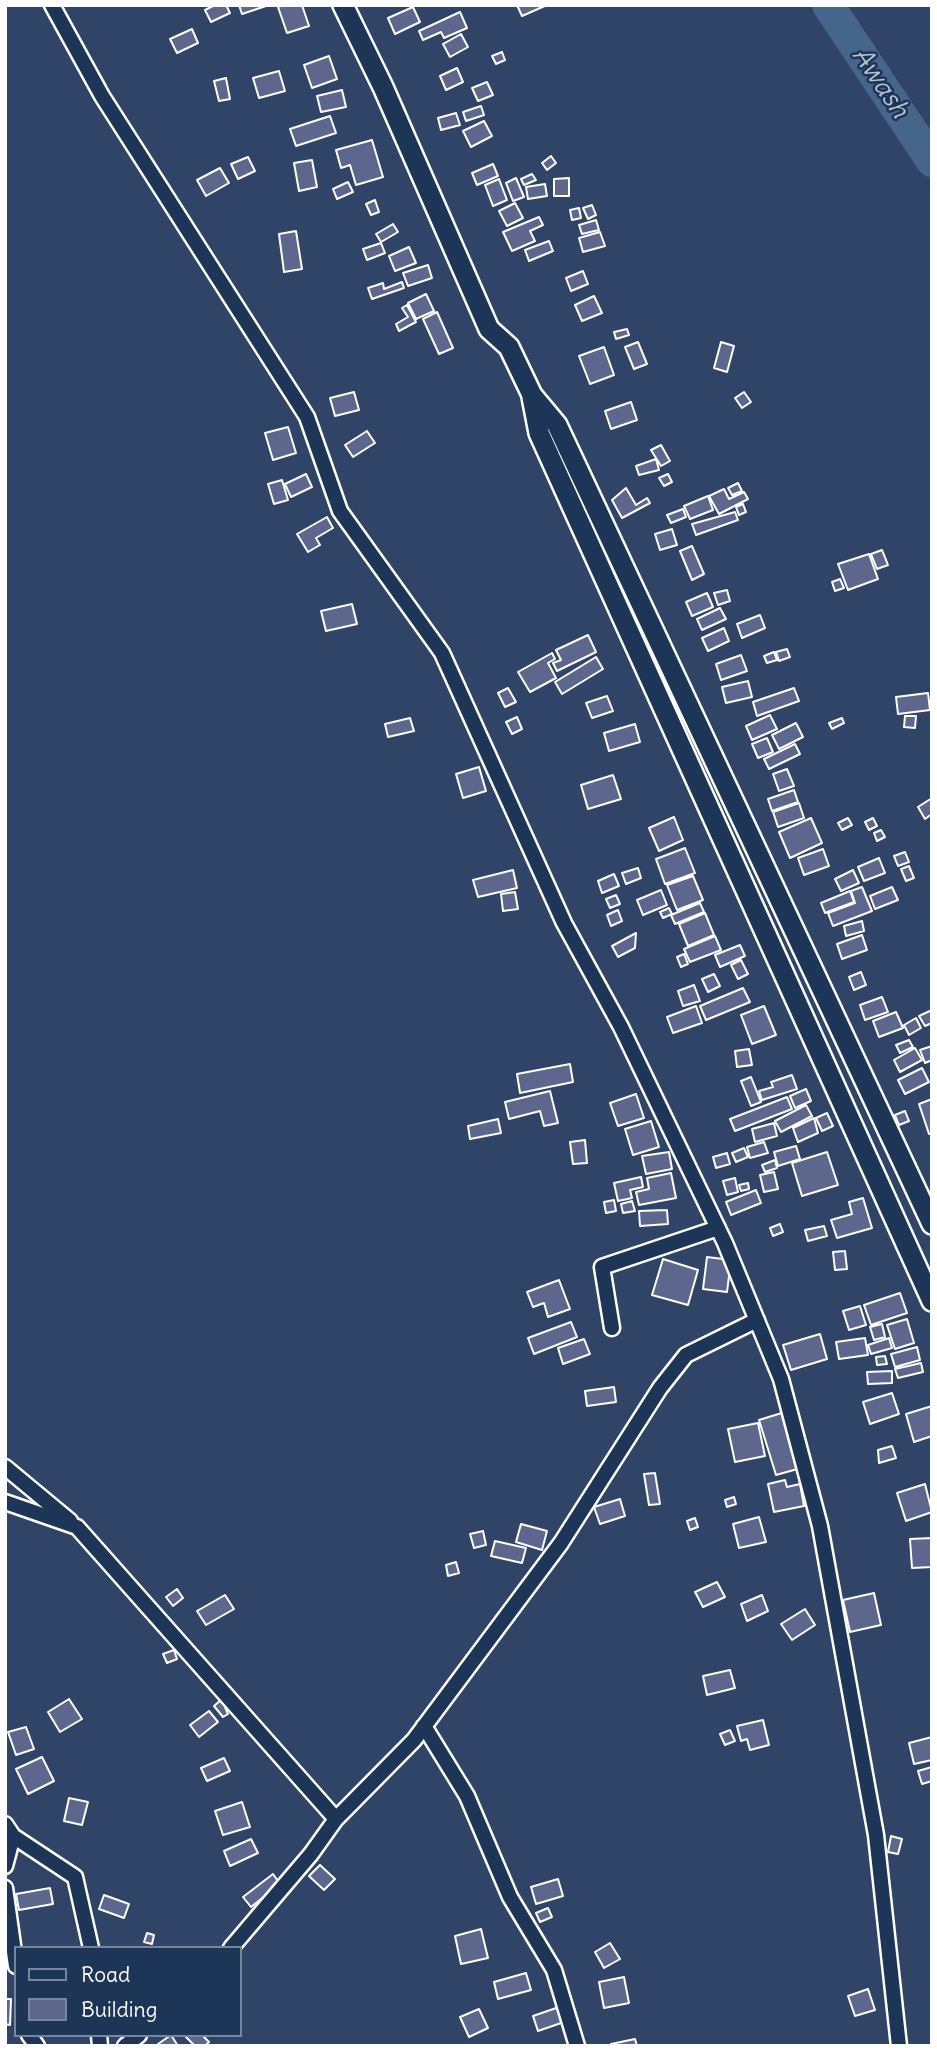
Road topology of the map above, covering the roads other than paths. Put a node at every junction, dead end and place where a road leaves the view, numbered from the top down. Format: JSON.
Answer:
{"nodes":[{"id":1,"x":52,"y":5,"type":"edge"},
{"id":2,"x":343,"y":5,"type":"edge"},
{"id":3,"x":532,"y":396,"type":"junction"},
{"id":4,"x":932,"y":1224,"type":"edge"},
{"id":5,"x":719,"y":1228,"type":"junction"},
{"id":6,"x":932,"y":1301,"type":"edge"},
{"id":7,"x":757,"y":1320,"type":"junction"},
{"id":8,"x":612,"y":1328,"type":"dead end"},
{"id":9,"x":5,"y":1467,"type":"edge"},
{"id":10,"x":5,"y":1502,"type":"edge"},
{"id":11,"x":76,"y":1527,"type":"junction"},
{"id":12,"x":424,"y":1726,"type":"junction"},
{"id":13,"x":336,"y":1819,"type":"junction"},
{"id":14,"x":9,"y":1830,"type":"edge"},
{"id":15,"x":5,"y":1866,"type":"edge"},
{"id":16,"x":5,"y":1888,"type":"edge"},
{"id":17,"x":8,"y":1939,"type":"edge"},
{"id":18,"x":91,"y":1946,"type":"edge"},
{"id":19,"x":233,"y":1946,"type":"edge"},
{"id":20,"x":14,"y":1959,"type":"edge"},
{"id":21,"x":577,"y":2046,"type":"edge"},
{"id":22,"x":899,"y":2046,"type":"edge"}],
"edges":[{"from":1,"to":5,"type":"street"},
{"from":2,"to":3,"type":"main road"},
{"from":3,"to":4,"type":"main road"},
{"from":3,"to":6,"type":"main road"},
{"from":5,"to":7,"type":"street"},
{"from":5,"to":8,"type":"street"},
{"from":7,"to":12,"type":"street"},
{"from":7,"to":22,"type":"street"},
{"from":9,"to":11,"type":"street"},
{"from":10,"to":11,"type":"street"},
{"from":11,"to":13,"type":"street"},
{"from":12,"to":13,"type":"street"},
{"from":12,"to":21,"type":"street"},
{"from":13,"to":19,"type":"street"},
{"from":14,"to":15,"type":"street"},
{"from":14,"to":18,"type":"street"},
{"from":16,"to":17,"type":"street"},
{"from":17,"to":20,"type":"street"}]}
